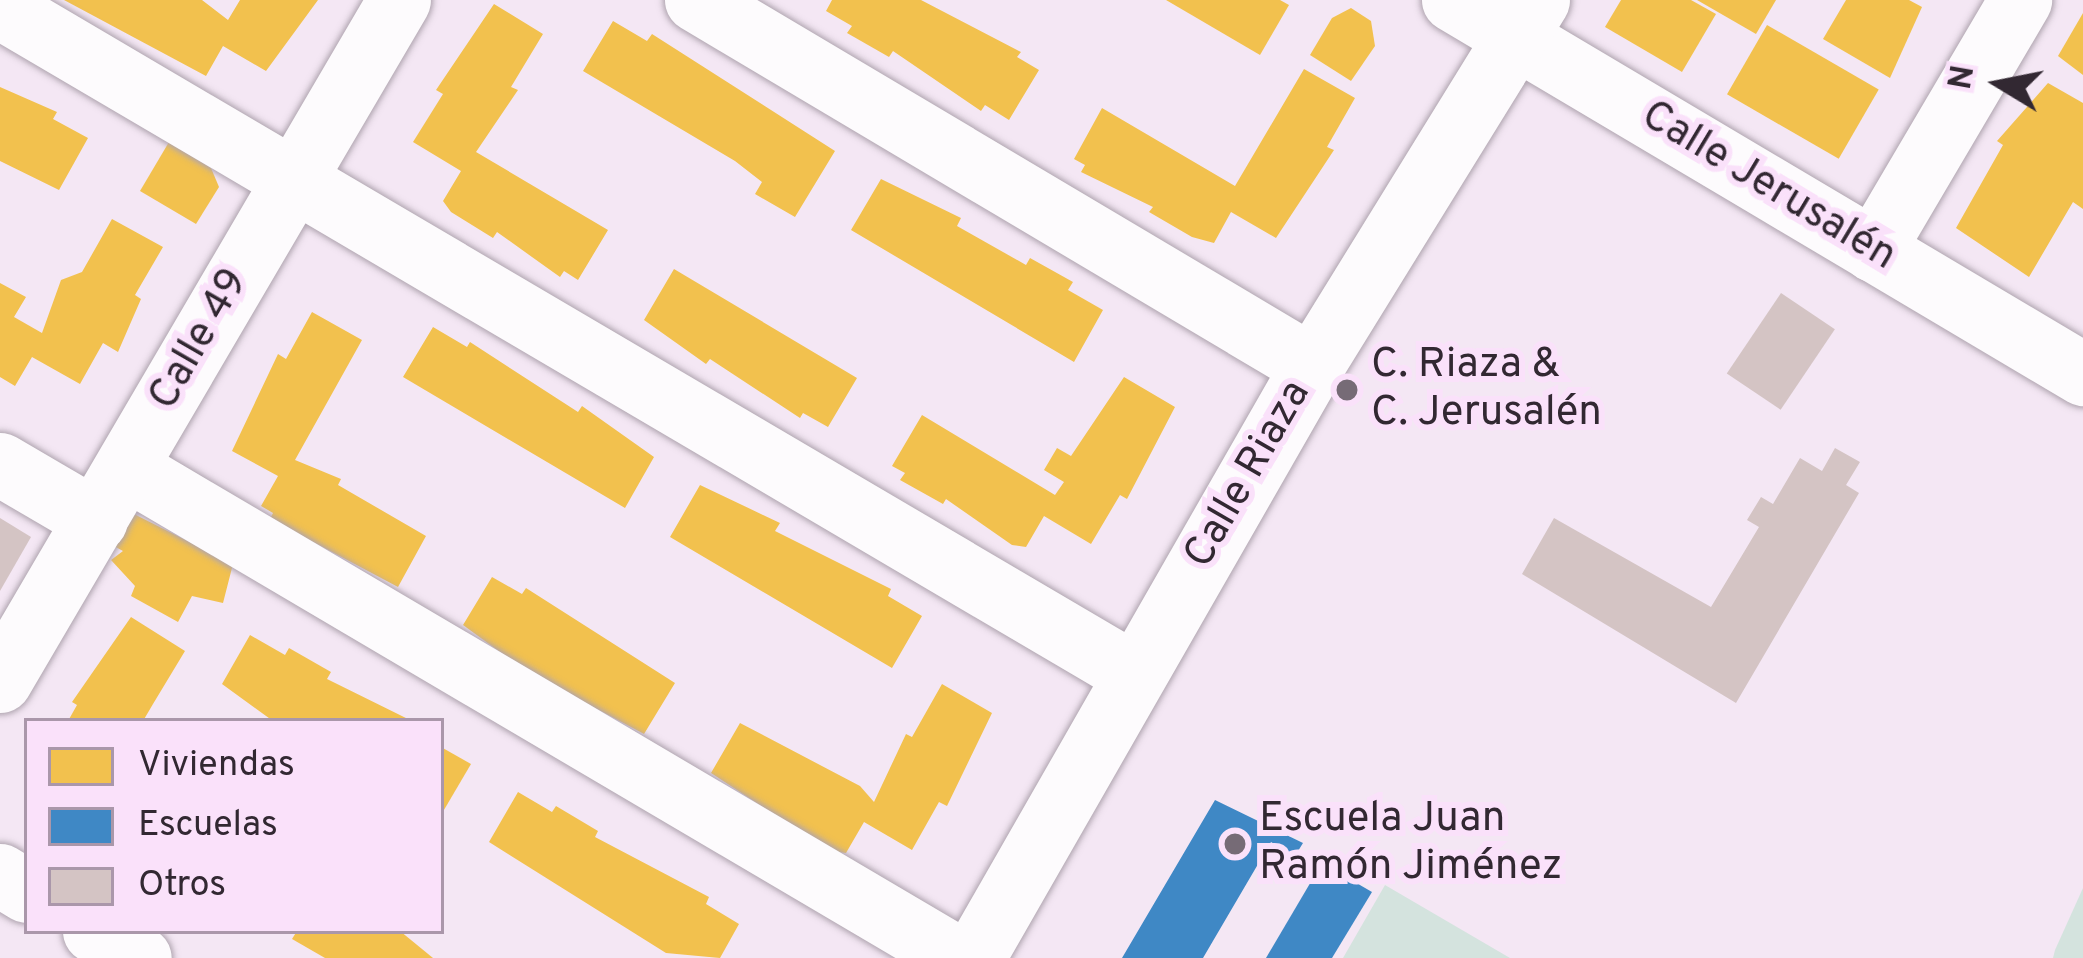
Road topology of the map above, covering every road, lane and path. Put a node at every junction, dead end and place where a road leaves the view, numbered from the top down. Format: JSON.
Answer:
{"nodes":[{"id":1,"x":399,"y":0,"type":"edge"},
{"id":2,"x":696,"y":0,"type":"edge"},
{"id":3,"x":1453,"y":0,"type":"edge"},
{"id":4,"x":2020,"y":0,"type":"edge"},
{"id":5,"x":0,"y":7,"type":"edge"},
{"id":6,"x":1527,"y":19,"type":"edge"},
{"id":7,"x":295,"y":176,"type":"junction"},
{"id":8,"x":1873,"y":250,"type":"junction"},
{"id":9,"x":1312,"y":366,"type":"junction"},
{"id":10,"x":2083,"y":374,"type":"edge"},
{"id":11,"x":0,"y":464,"type":"edge"},
{"id":12,"x":111,"y":494,"type":"junction"},
{"id":13,"x":1134,"y":674,"type":"junction"},
{"id":14,"x":0,"y":680,"type":"edge"},
{"id":15,"x":99,"y":934,"type":"edge"},
{"id":16,"x":140,"y":958,"type":"edge"},
{"id":17,"x":958,"y":958,"type":"edge"},
{"id":18,"x":973,"y":958,"type":"edge"}],
"edges":[{"from":1,"to":7,"type":"street","name":"Calle 49"},
{"from":2,"to":9,"type":"street"},
{"from":3,"to":6,"type":"street","name":"Calle Jerusalén"},
{"from":4,"to":8,"type":"street"},
{"from":5,"to":7,"type":"street"},
{"from":6,"to":8,"type":"street","name":"Calle Jerusalén"},
{"from":6,"to":9,"type":"street","name":"Calle Riaza"},
{"from":7,"to":12,"type":"street","name":"Calle 49"},
{"from":7,"to":13,"type":"street"},
{"from":8,"to":10,"type":"street","name":"Calle Jerusalén"},
{"from":9,"to":13,"type":"street","name":"Calle Riaza"},
{"from":11,"to":12,"type":"street"},
{"from":12,"to":14,"type":"street","name":"Calle 49"},
{"from":12,"to":17,"type":"street"},
{"from":13,"to":18,"type":"street","name":"Calle Riaza"},
{"from":15,"to":16,"type":"street"}]}
